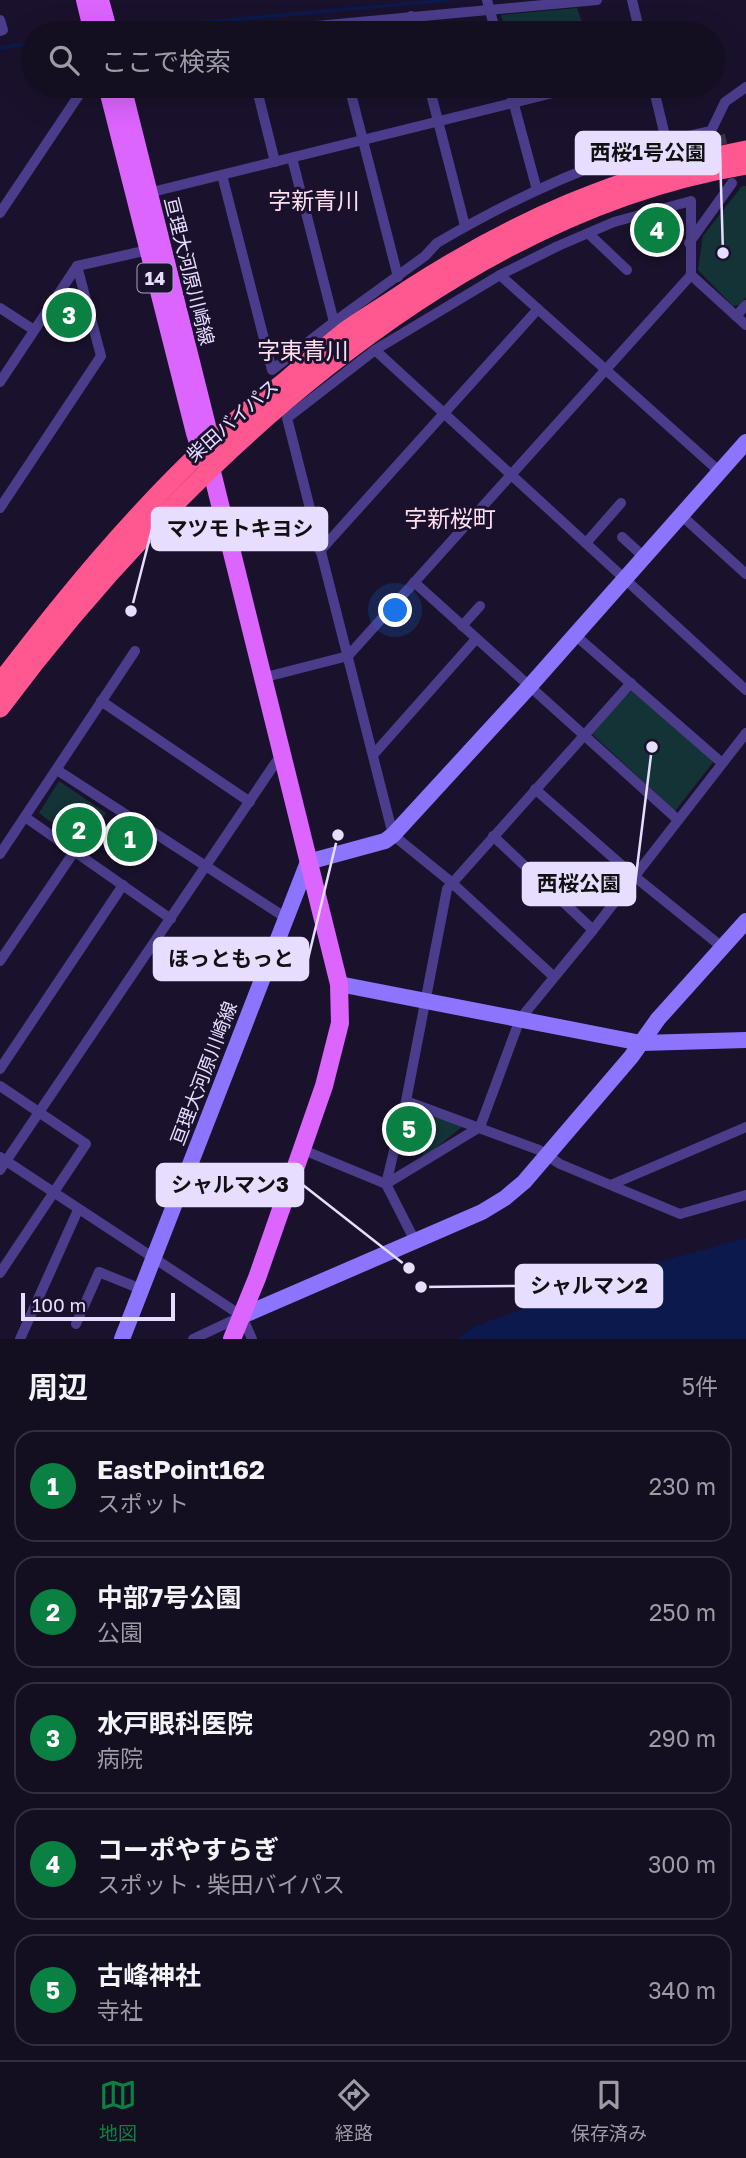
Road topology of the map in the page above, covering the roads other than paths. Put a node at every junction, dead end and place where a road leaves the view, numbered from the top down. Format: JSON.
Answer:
{"nodes":[{"id":1,"x":85,"y":0,"type":"edge"},
{"id":2,"x":100,"y":0,"type":"edge"},
{"id":3,"x":597,"y":0,"type":"edge"},
{"id":4,"x":632,"y":0,"type":"edge"},
{"id":5,"x":488,"y":4,"type":"edge"},
{"id":6,"x":411,"y":16,"type":"junction"},
{"id":7,"x":0,"y":19,"type":"edge"},
{"id":8,"x":95,"y":21,"type":"edge"},
{"id":9,"x":100,"y":21,"type":"edge"},
{"id":10,"x":381,"y":21,"type":"edge"},
{"id":11,"x":412,"y":21,"type":"edge"},
{"id":12,"x":493,"y":21,"type":"edge"},
{"id":13,"x":637,"y":21,"type":"edge"},
{"id":14,"x":0,"y":31,"type":"edge"},
{"id":15,"x":746,"y":87,"type":"edge"},
{"id":16,"x":77,"y":98,"type":"edge"},
{"id":17,"x":112,"y":98,"type":"edge"},
{"id":18,"x":124,"y":98,"type":"edge"},
{"id":19,"x":259,"y":98,"type":"edge"},
{"id":20,"x":352,"y":98,"type":"edge"},
{"id":21,"x":432,"y":98,"type":"edge"},
{"id":22,"x":513,"y":98,"type":"edge"},
{"id":23,"x":534,"y":98,"type":"edge"},
{"id":24,"x":656,"y":98,"type":"edge"},
{"id":25,"x":514,"y":103,"type":"junction"},
{"id":26,"x":437,"y":121,"type":"junction"},
{"id":27,"x":363,"y":140,"type":"junction"},
{"id":28,"x":666,"y":140,"type":"junction"},
{"id":29,"x":131,"y":150,"type":"junction"},
{"id":30,"x":746,"y":150,"type":"edge"},
{"id":31,"x":292,"y":158,"type":"junction"},
{"id":32,"x":275,"y":162,"type":"junction"},
{"id":33,"x":746,"y":164,"type":"edge"},
{"id":34,"x":222,"y":175,"type":"junction"},
{"id":35,"x":732,"y":183,"type":"dead end"},
{"id":36,"x":537,"y":190,"type":"junction"},
{"id":37,"x":142,"y":195,"type":"junction"},
{"id":38,"x":0,"y":213,"type":"edge"},
{"id":39,"x":465,"y":226,"type":"junction"},
{"id":40,"x":588,"y":233,"type":"junction"},
{"id":41,"x":689,"y":243,"type":"junction"},
{"id":42,"x":148,"y":250,"type":"junction"},
{"id":43,"x":77,"y":266,"type":"junction"},
{"id":44,"x":627,"y":270,"type":"dead end"},
{"id":45,"x":500,"y":275,"type":"junction"},
{"id":46,"x":691,"y":275,"type":"junction"},
{"id":47,"x":398,"y":277,"type":"junction"},
{"id":48,"x":746,"y":305,"type":"edge"},
{"id":49,"x":0,"y":308,"type":"edge"},
{"id":50,"x":538,"y":309,"type":"junction"},
{"id":51,"x":736,"y":316,"type":"junction"},
{"id":52,"x":334,"y":321,"type":"junction"},
{"id":53,"x":746,"y":326,"type":"edge"},
{"id":54,"x":34,"y":330,"type":"junction"},
{"id":55,"x":375,"y":350,"type":"junction"},
{"id":56,"x":606,"y":370,"type":"junction"},
{"id":57,"x":0,"y":382,"type":"edge"},
{"id":58,"x":443,"y":412,"type":"junction"},
{"id":59,"x":746,"y":443,"type":"edge"},
{"id":60,"x":207,"y":454,"type":"junction"},
{"id":61,"x":720,"y":472,"type":"junction"},
{"id":62,"x":511,"y":474,"type":"junction"},
{"id":63,"x":621,"y":503,"type":"dead end"},
{"id":64,"x":0,"y":508,"type":"edge"},
{"id":65,"x":681,"y":515,"type":"junction"},
{"id":66,"x":622,"y":537,"type":"dead end"},
{"id":67,"x":586,"y":543,"type":"junction"},
{"id":68,"x":320,"y":551,"type":"junction"},
{"id":69,"x":644,"y":557,"type":"junction"},
{"id":70,"x":746,"y":575,"type":"edge"},
{"id":71,"x":625,"y":579,"type":"junction"},
{"id":72,"x":414,"y":582,"type":"junction"},
{"id":73,"x":480,"y":606,"type":"dead end"},
{"id":74,"x":462,"y":626,"type":"junction"},
{"id":75,"x":575,"y":635,"type":"junction"},
{"id":76,"x":476,"y":639,"type":"junction"},
{"id":77,"x":135,"y":651,"type":"dead end"},
{"id":78,"x":348,"y":656,"type":"junction"},
{"id":79,"x":262,"y":678,"type":"junction"},
{"id":80,"x":0,"y":683,"type":"edge"},
{"id":81,"x":631,"y":683,"type":"junction"},
{"id":82,"x":529,"y":687,"type":"junction"},
{"id":83,"x":746,"y":691,"type":"edge"},
{"id":84,"x":101,"y":701,"type":"junction"},
{"id":85,"x":0,"y":708,"type":"edge"},
{"id":86,"x":746,"y":733,"type":"edge"},
{"id":87,"x":584,"y":735,"type":"junction"},
{"id":88,"x":373,"y":755,"type":"junction"},
{"id":89,"x":282,"y":760,"type":"junction"},
{"id":90,"x":722,"y":763,"type":"junction"},
{"id":91,"x":57,"y":770,"type":"junction"},
{"id":92,"x":535,"y":789,"type":"junction"},
{"id":93,"x":250,"y":802,"type":"junction"},
{"id":94,"x":25,"y":817,"type":"junction"},
{"id":95,"x":677,"y":819,"type":"junction"},
{"id":96,"x":393,"y":835,"type":"junction"},
{"id":97,"x":493,"y":836,"type":"junction"},
{"id":98,"x":74,"y":852,"type":"junction"},
{"id":99,"x":0,"y":854,"type":"edge"},
{"id":100,"x":308,"y":862,"type":"junction"},
{"id":101,"x":206,"y":866,"type":"junction"},
{"id":102,"x":635,"y":876,"type":"junction"},
{"id":103,"x":451,"y":883,"type":"junction"},
{"id":104,"x":122,"y":885,"type":"junction"},
{"id":105,"x":287,"y":916,"type":"junction"},
{"id":106,"x":171,"y":919,"type":"junction"},
{"id":107,"x":746,"y":921,"type":"edge"},
{"id":108,"x":593,"y":930,"type":"junction"},
{"id":109,"x":722,"y":947,"type":"junction"},
{"id":110,"x":0,"y":961,"type":"edge"},
{"id":111,"x":553,"y":975,"type":"junction"},
{"id":112,"x":339,"y":984,"type":"junction"},
{"id":113,"x":426,"y":1001,"type":"junction"},
{"id":114,"x":520,"y":1019,"type":"junction"},
{"id":115,"x":746,"y":1040,"type":"edge"},
{"id":116,"x":641,"y":1043,"type":"junction"},
{"id":117,"x":0,"y":1069,"type":"edge"},
{"id":118,"x":0,"y":1086,"type":"edge"},
{"id":119,"x":405,"y":1101,"type":"junction"},
{"id":120,"x":39,"y":1112,"type":"junction"},
{"id":121,"x":480,"y":1126,"type":"junction"},
{"id":122,"x":746,"y":1127,"type":"edge"},
{"id":123,"x":301,"y":1149,"type":"junction"},
{"id":124,"x":548,"y":1156,"type":"junction"},
{"id":125,"x":2,"y":1163,"type":"edge"},
{"id":126,"x":613,"y":1184,"type":"junction"},
{"id":127,"x":386,"y":1185,"type":"junction"},
{"id":128,"x":54,"y":1193,"type":"junction"},
{"id":129,"x":746,"y":1195,"type":"edge"},
{"id":130,"x":78,"y":1210,"type":"junction"},
{"id":131,"x":415,"y":1241,"type":"junction"},
{"id":132,"x":153,"y":1259,"type":"junction"},
{"id":133,"x":0,"y":1273,"type":"edge"},
{"id":134,"x":257,"y":1278,"type":"junction"},
{"id":135,"x":141,"y":1290,"type":"junction"},
{"id":136,"x":285,"y":1297,"type":"junction"},
{"id":137,"x":242,"y":1316,"type":"junction"},
{"id":138,"x":76,"y":1324,"type":"dead end"},
{"id":139,"x":20,"y":1339,"type":"edge"},
{"id":140,"x":122,"y":1339,"type":"edge"},
{"id":141,"x":193,"y":1339,"type":"edge"},
{"id":142,"x":232,"y":1339,"type":"edge"},
{"id":143,"x":252,"y":1339,"type":"edge"}],
"edges":[{"from":1,"to":8,"type":"main road"},
{"from":2,"to":9,"type":"main road"},
{"from":3,"to":5,"type":"street"},
{"from":4,"to":13,"type":"street"},
{"from":5,"to":6,"type":"street"},
{"from":5,"to":12,"type":"street"},
{"from":6,"to":10,"type":"street"},
{"from":6,"to":11,"type":"street"},
{"from":7,"to":14,"type":"street"},
{"from":15,"to":28,"type":"street"},
{"from":16,"to":38,"type":"street"},
{"from":17,"to":29,"type":"main road","name":"亘理大河原川崎線","number":"14"},
{"from":18,"to":29,"type":"main road","name":"亘理大河原川崎線","number":"14"},
{"from":19,"to":32,"type":"street"},
{"from":20,"to":27,"type":"street"},
{"from":21,"to":26,"type":"street"},
{"from":22,"to":25,"type":"street"},
{"from":23,"to":25,"type":"street"},
{"from":24,"to":28,"type":"street"},
{"from":25,"to":26,"type":"street"},
{"from":25,"to":36,"type":"street"},
{"from":26,"to":27,"type":"street"},
{"from":26,"to":39,"type":"street"},
{"from":27,"to":31,"type":"street"},
{"from":27,"to":47,"type":"street"},
{"from":28,"to":36,"type":"street"},
{"from":29,"to":37,"type":"main road","name":"亘理大河原川崎線","number":"14"},
{"from":30,"to":60,"type":"highway","name":"柴田バイパス"},
{"from":31,"to":32,"type":"street"},
{"from":31,"to":52,"type":"street"},
{"from":32,"to":34,"type":"street"},
{"from":33,"to":60,"type":"highway","name":"柴田バイパス"},
{"from":34,"to":37,"type":"street"},
{"from":34,"to":52,"type":"street"},
{"from":35,"to":41,"type":"street"},
{"from":36,"to":39,"type":"street"},
{"from":37,"to":42,"type":"main road","name":"亘理大河原川崎線","number":"14"},
{"from":37,"to":60,"type":"main road","name":"亘理大河原川崎線","number":"14"},
{"from":39,"to":47,"type":"street"},
{"from":40,"to":41,"type":"street"},
{"from":40,"to":44,"type":"street"},
{"from":40,"to":45,"type":"street"},
{"from":41,"to":46,"type":"street"},
{"from":42,"to":43,"type":"street"},
{"from":42,"to":60,"type":"main road","name":"亘理大河原川崎線","number":"14"},
{"from":43,"to":54,"type":"street"},
{"from":43,"to":64,"type":"street"},
{"from":45,"to":50,"type":"street"},
{"from":45,"to":55,"type":"street"},
{"from":46,"to":51,"type":"street"},
{"from":46,"to":56,"type":"street"},
{"from":47,"to":52,"type":"street"},
{"from":48,"to":51,"type":"street"},
{"from":49,"to":54,"type":"street"},
{"from":50,"to":56,"type":"street"},
{"from":50,"to":58,"type":"street"},
{"from":51,"to":53,"type":"street"},
{"from":54,"to":57,"type":"street"},
{"from":55,"to":58,"type":"street"},
{"from":55,"to":68,"type":"street"},
{"from":56,"to":61,"type":"street"},
{"from":56,"to":62,"type":"street"},
{"from":58,"to":62,"type":"street"},
{"from":58,"to":68,"type":"street"},
{"from":59,"to":61,"type":"street"},
{"from":60,"to":79,"type":"main road","name":"亘理大河原川崎線","number":"14"},
{"from":60,"to":80,"type":"highway","name":"柴田バイパス"},
{"from":60,"to":85,"type":"highway","name":"柴田バイパス"},
{"from":61,"to":65,"type":"street"},
{"from":62,"to":67,"type":"street"},
{"from":62,"to":72,"type":"street"},
{"from":63,"to":67,"type":"street"},
{"from":65,"to":69,"type":"street"},
{"from":65,"to":70,"type":"street"},
{"from":66,"to":69,"type":"street"},
{"from":67,"to":71,"type":"street"},
{"from":68,"to":78,"type":"street"},
{"from":69,"to":71,"type":"street"},
{"from":71,"to":75,"type":"street"},
{"from":71,"to":83,"type":"street"},
{"from":72,"to":74,"type":"street"},
{"from":72,"to":78,"type":"street"},
{"from":73,"to":74,"type":"street"},
{"from":74,"to":76,"type":"street"},
{"from":75,"to":81,"type":"street"},
{"from":75,"to":82,"type":"street"},
{"from":76,"to":82,"type":"street"},
{"from":76,"to":88,"type":"street"},
{"from":77,"to":84,"type":"street"},
{"from":78,"to":79,"type":"street"},
{"from":78,"to":88,"type":"street"},
{"from":79,"to":89,"type":"main road","name":"亘理大河原川崎線","number":"14"},
{"from":81,"to":87,"type":"street"},
{"from":81,"to":90,"type":"street"},
{"from":82,"to":87,"type":"street"},
{"from":82,"to":96,"type":"street"},
{"from":84,"to":91,"type":"street"},
{"from":84,"to":93,"type":"street"},
{"from":86,"to":90,"type":"street"},
{"from":87,"to":92,"type":"street"},
{"from":87,"to":95,"type":"street"},
{"from":88,"to":96,"type":"street"},
{"from":89,"to":93,"type":"street"},
{"from":89,"to":100,"type":"main road","name":"亘理大河原川崎線","number":"14"},
{"from":90,"to":95,"type":"street"},
{"from":91,"to":94,"type":"street"},
{"from":91,"to":101,"type":"street"},
{"from":92,"to":97,"type":"street"},
{"from":92,"to":102,"type":"street"},
{"from":93,"to":101,"type":"street"},
{"from":94,"to":98,"type":"street"},
{"from":94,"to":99,"type":"street"},
{"from":95,"to":102,"type":"street"},
{"from":96,"to":100,"type":"street"},
{"from":96,"to":103,"type":"street"},
{"from":97,"to":103,"type":"street"},
{"from":97,"to":108,"type":"street"},
{"from":98,"to":104,"type":"street"},
{"from":98,"to":110,"type":"street"},
{"from":100,"to":105,"type":"street","name":"亘理大河原川崎線"},
{"from":100,"to":112,"type":"main road","name":"亘理大河原川崎線","number":"14"},
{"from":101,"to":105,"type":"street"},
{"from":101,"to":106,"type":"street"},
{"from":102,"to":108,"type":"street"},
{"from":102,"to":109,"type":"street"},
{"from":103,"to":111,"type":"street"},
{"from":103,"to":113,"type":"street"},
{"from":104,"to":106,"type":"street"},
{"from":104,"to":117,"type":"street"},
{"from":105,"to":132,"type":"street","name":"亘理大河原川崎線"},
{"from":106,"to":120,"type":"street"},
{"from":107,"to":109,"type":"street"},
{"from":108,"to":111,"type":"street"},
{"from":109,"to":116,"type":"street"},
{"from":111,"to":114,"type":"street"},
{"from":112,"to":113,"type":"street"},
{"from":112,"to":123,"type":"main road","name":"亘理大河原川崎線","number":"14"},
{"from":113,"to":114,"type":"street"},
{"from":113,"to":119,"type":"street"},
{"from":114,"to":116,"type":"street"},
{"from":114,"to":121,"type":"street"},
{"from":115,"to":116,"type":"street"},
{"from":116,"to":124,"type":"street"},
{"from":118,"to":120,"type":"street"},
{"from":119,"to":121,"type":"street"},
{"from":119,"to":127,"type":"street"},
{"from":120,"to":125,"type":"street"},
{"from":120,"to":128,"type":"street"},
{"from":121,"to":124,"type":"street"},
{"from":121,"to":127,"type":"street"},
{"from":122,"to":126,"type":"street"},
{"from":123,"to":127,"type":"street"},
{"from":123,"to":134,"type":"main road","name":"亘理大河原川崎線","number":"14"},
{"from":124,"to":126,"type":"street"},
{"from":124,"to":131,"type":"street"},
{"from":125,"to":128,"type":"street"},
{"from":126,"to":129,"type":"street"},
{"from":127,"to":131,"type":"street"},
{"from":128,"to":130,"type":"street"},
{"from":128,"to":133,"type":"street"},
{"from":130,"to":132,"type":"street"},
{"from":130,"to":139,"type":"street"},
{"from":131,"to":136,"type":"street"},
{"from":132,"to":135,"type":"street","name":"亘理大河原川崎線"},
{"from":132,"to":137,"type":"street"},
{"from":134,"to":136,"type":"street"},
{"from":134,"to":137,"type":"main road","name":"亘理大河原川崎線","number":"14"},
{"from":135,"to":138,"type":"street"},
{"from":135,"to":140,"type":"street","name":"亘理大河原川崎線"},
{"from":136,"to":137,"type":"street"},
{"from":137,"to":141,"type":"street"},
{"from":137,"to":142,"type":"main road","name":"亘理大河原川崎線","number":"14"},
{"from":137,"to":143,"type":"street"}]}
